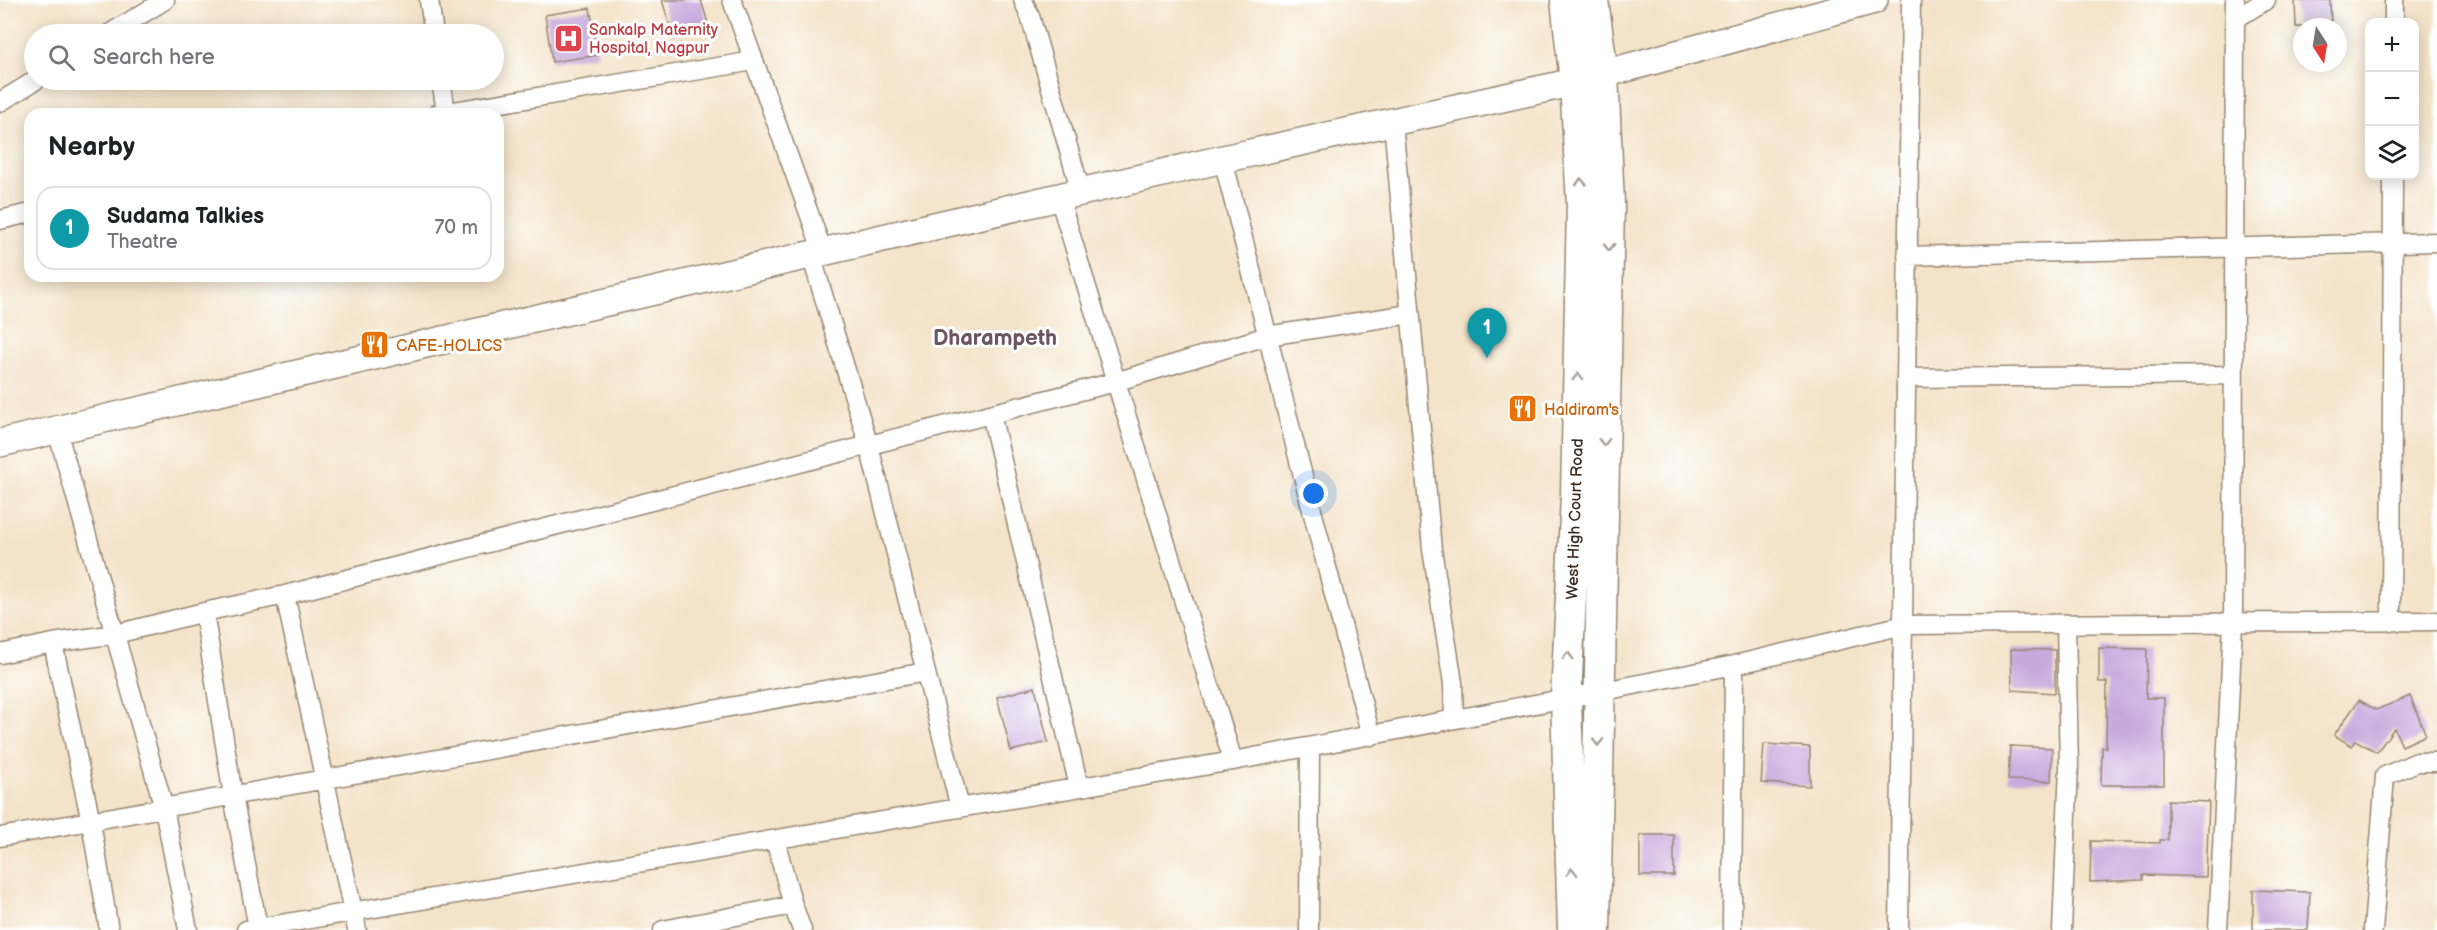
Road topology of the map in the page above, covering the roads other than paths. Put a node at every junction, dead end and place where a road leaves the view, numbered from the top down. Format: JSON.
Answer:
{"nodes":[{"id":1,"x":165,"y":0,"type":"edge"},
{"id":2,"x":429,"y":0,"type":"edge"},
{"id":3,"x":732,"y":0,"type":"edge"},
{"id":4,"x":1023,"y":0,"type":"edge"},
{"id":5,"x":1566,"y":0,"type":"edge"},
{"id":6,"x":1593,"y":0,"type":"edge"},
{"id":7,"x":1874,"y":0,"type":"edge"},
{"id":8,"x":1911,"y":0,"type":"edge"},
{"id":9,"x":2235,"y":0,"type":"edge"},
{"id":10,"x":2266,"y":0,"type":"edge"},
{"id":11,"x":2394,"y":0,"type":"edge"},
{"id":12,"x":1808,"y":9,"type":"edge"},
{"id":13,"x":2394,"y":18,"type":"edge"},
{"id":14,"x":2235,"y":19,"type":"junction"},
{"id":15,"x":125,"y":24,"type":"edge"},
{"id":16,"x":433,"y":24,"type":"edge"},
{"id":17,"x":754,"y":61,"type":"junction"},
{"id":18,"x":1589,"y":78,"type":"junction"},
{"id":19,"x":24,"y":87,"type":"edge"},
{"id":20,"x":441,"y":90,"type":"edge"},
{"id":21,"x":0,"y":102,"type":"edge"},
{"id":22,"x":441,"y":108,"type":"edge"},
{"id":23,"x":471,"y":108,"type":"edge"},
{"id":24,"x":1393,"y":122,"type":"junction"},
{"id":25,"x":1223,"y":159,"type":"junction"},
{"id":26,"x":2393,"y":180,"type":"edge"},
{"id":27,"x":1070,"y":194,"type":"junction"},
{"id":28,"x":24,"y":214,"type":"edge"},
{"id":29,"x":0,"y":220,"type":"edge"},
{"id":30,"x":2437,"y":242,"type":"edge"},
{"id":31,"x":2392,"y":244,"type":"junction"},
{"id":32,"x":2235,"y":249,"type":"junction"},
{"id":33,"x":817,"y":253,"type":"junction"},
{"id":34,"x":1907,"y":256,"type":"junction"},
{"id":35,"x":1410,"y":314,"type":"junction"},
{"id":36,"x":1268,"y":336,"type":"junction"},
{"id":37,"x":2234,"y":375,"type":"junction"},
{"id":38,"x":1905,"y":378,"type":"junction"},
{"id":39,"x":1115,"y":382,"type":"junction"},
{"id":40,"x":992,"y":414,"type":"junction"},
{"id":41,"x":57,"y":430,"type":"junction"},
{"id":42,"x":0,"y":443,"type":"edge"},
{"id":43,"x":869,"y":446,"type":"junction"},
{"id":44,"x":285,"y":595,"type":"junction"},
{"id":45,"x":204,"y":612,"type":"junction"},
{"id":46,"x":2437,"y":621,"type":"edge"},
{"id":47,"x":2391,"y":622,"type":"junction"},
{"id":48,"x":2233,"y":623,"type":"junction"},
{"id":49,"x":2066,"y":624,"type":"junction"},
{"id":50,"x":1905,"y":625,"type":"junction"},
{"id":51,"x":116,"y":634,"type":"junction"},
{"id":52,"x":52,"y":643,"type":"junction"},
{"id":53,"x":0,"y":654,"type":"edge"},
{"id":54,"x":1734,"y":664,"type":"junction"},
{"id":55,"x":926,"y":672,"type":"junction"},
{"id":56,"x":1599,"y":692,"type":"junction"},
{"id":57,"x":1566,"y":698,"type":"junction"},
{"id":58,"x":1454,"y":719,"type":"junction"},
{"id":59,"x":1371,"y":736,"type":"junction"},
{"id":60,"x":1310,"y":747,"type":"junction"},
{"id":61,"x":1233,"y":761,"type":"junction"},
{"id":62,"x":2437,"y":762,"type":"edge"},
{"id":63,"x":325,"y":780,"type":"junction"},
{"id":64,"x":1079,"y":787,"type":"junction"},
{"id":65,"x":233,"y":796,"type":"junction"},
{"id":66,"x":164,"y":808,"type":"junction"},
{"id":67,"x":960,"y":808,"type":"junction"},
{"id":68,"x":91,"y":822,"type":"junction"},
{"id":69,"x":0,"y":837,"type":"edge"},
{"id":70,"x":775,"y":840,"type":"junction"},
{"id":71,"x":794,"y":905,"type":"junction"},
{"id":72,"x":353,"y":910,"type":"junction"},
{"id":73,"x":252,"y":929,"type":"edge"},
{"id":74,"x":109,"y":930,"type":"edge"},
{"id":75,"x":188,"y":930,"type":"edge"},
{"id":76,"x":357,"y":930,"type":"edge"},
{"id":77,"x":663,"y":930,"type":"edge"},
{"id":78,"x":802,"y":930,"type":"edge"},
{"id":79,"x":1309,"y":930,"type":"edge"},
{"id":80,"x":1574,"y":930,"type":"edge"},
{"id":81,"x":1594,"y":930,"type":"edge"},
{"id":82,"x":1732,"y":930,"type":"edge"},
{"id":83,"x":1899,"y":930,"type":"edge"},
{"id":84,"x":2062,"y":930,"type":"edge"},
{"id":85,"x":2218,"y":930,"type":"edge"},
{"id":86,"x":2373,"y":930,"type":"edge"}],
"edges":[{"from":1,"to":15,"type":"street"},
{"from":2,"to":16,"type":"street"},
{"from":3,"to":17,"type":"street"},
{"from":4,"to":27,"type":"street"},
{"from":5,"to":18,"type":"main road","name":"West High Court Road"},
{"from":6,"to":18,"type":"main road","name":"West High Court Road"},
{"from":7,"to":12,"type":"street"},
{"from":8,"to":34,"type":"street"},
{"from":9,"to":14,"type":"street"},
{"from":10,"to":14,"type":"street"},
{"from":11,"to":13,"type":"street"},
{"from":12,"to":18,"type":"street"},
{"from":14,"to":32,"type":"street"},
{"from":17,"to":23,"type":"street"},
{"from":17,"to":33,"type":"street"},
{"from":18,"to":24,"type":"street"},
{"from":18,"to":56,"type":"main road","name":"West High Court Road","one_way":true},
{"from":57,"to":18,"type":"main road","name":"West High Court Road","one_way":true},
{"from":19,"to":21,"type":"street"},
{"from":20,"to":22,"type":"street"},
{"from":24,"to":25,"type":"street"},
{"from":24,"to":35,"type":"street"},
{"from":25,"to":27,"type":"street"},
{"from":25,"to":36,"type":"street"},
{"from":26,"to":31,"type":"street"},
{"from":27,"to":33,"type":"street"},
{"from":27,"to":39,"type":"street"},
{"from":28,"to":29,"type":"street"},
{"from":30,"to":31,"type":"street"},
{"from":31,"to":32,"type":"street"},
{"from":31,"to":47,"type":"street"},
{"from":32,"to":34,"type":"street"},
{"from":32,"to":37,"type":"street"},
{"from":33,"to":41,"type":"street"},
{"from":33,"to":43,"type":"street"},
{"from":34,"to":38,"type":"street"},
{"from":35,"to":36,"type":"street"},
{"from":35,"to":58,"type":"street"},
{"from":36,"to":39,"type":"street"},
{"from":36,"to":59,"type":"street"},
{"from":37,"to":38,"type":"street"},
{"from":37,"to":48,"type":"street"},
{"from":38,"to":50,"type":"street"},
{"from":39,"to":40,"type":"street"},
{"from":39,"to":61,"type":"street"},
{"from":40,"to":43,"type":"street"},
{"from":40,"to":64,"type":"street"},
{"from":41,"to":42,"type":"street"},
{"from":41,"to":51,"type":"street"},
{"from":43,"to":44,"type":"street"},
{"from":43,"to":55,"type":"street"},
{"from":44,"to":45,"type":"street"},
{"from":44,"to":63,"type":"street"},
{"from":45,"to":51,"type":"street"},
{"from":45,"to":65,"type":"street"},
{"from":46,"to":47,"type":"street"},
{"from":47,"to":48,"type":"street"},
{"from":48,"to":49,"type":"street"},
{"from":48,"to":85,"type":"street"},
{"from":49,"to":50,"type":"street"},
{"from":49,"to":84,"type":"street"},
{"from":50,"to":54,"type":"street"},
{"from":50,"to":83,"type":"street"},
{"from":51,"to":52,"type":"street"},
{"from":51,"to":66,"type":"street"},
{"from":52,"to":53,"type":"street"},
{"from":52,"to":68,"type":"street"},
{"from":54,"to":56,"type":"street"},
{"from":54,"to":82,"type":"street"},
{"from":55,"to":63,"type":"street"},
{"from":55,"to":67,"type":"street"},
{"from":56,"to":57,"type":"street"},
{"from":56,"to":81,"type":"main road","name":"West High Court Road","one_way":true},
{"from":57,"to":58,"type":"street"},
{"from":80,"to":57,"type":"main road","name":"West High Court Road","one_way":true},
{"from":58,"to":59,"type":"street"},
{"from":59,"to":60,"type":"street"},
{"from":60,"to":61,"type":"street"},
{"from":60,"to":79,"type":"street"},
{"from":61,"to":64,"type":"street"},
{"from":62,"to":86,"type":"street"},
{"from":63,"to":65,"type":"street"},
{"from":63,"to":72,"type":"street"},
{"from":64,"to":67,"type":"street"},
{"from":65,"to":66,"type":"street"},
{"from":65,"to":73,"type":"street"},
{"from":66,"to":68,"type":"street"},
{"from":66,"to":75,"type":"street"},
{"from":67,"to":70,"type":"street"},
{"from":68,"to":69,"type":"street"},
{"from":68,"to":74,"type":"street"},
{"from":70,"to":71,"type":"street"},
{"from":70,"to":72,"type":"street"},
{"from":71,"to":77,"type":"street"},
{"from":71,"to":78,"type":"street"},
{"from":72,"to":73,"type":"street"},
{"from":72,"to":76,"type":"street"}]}
